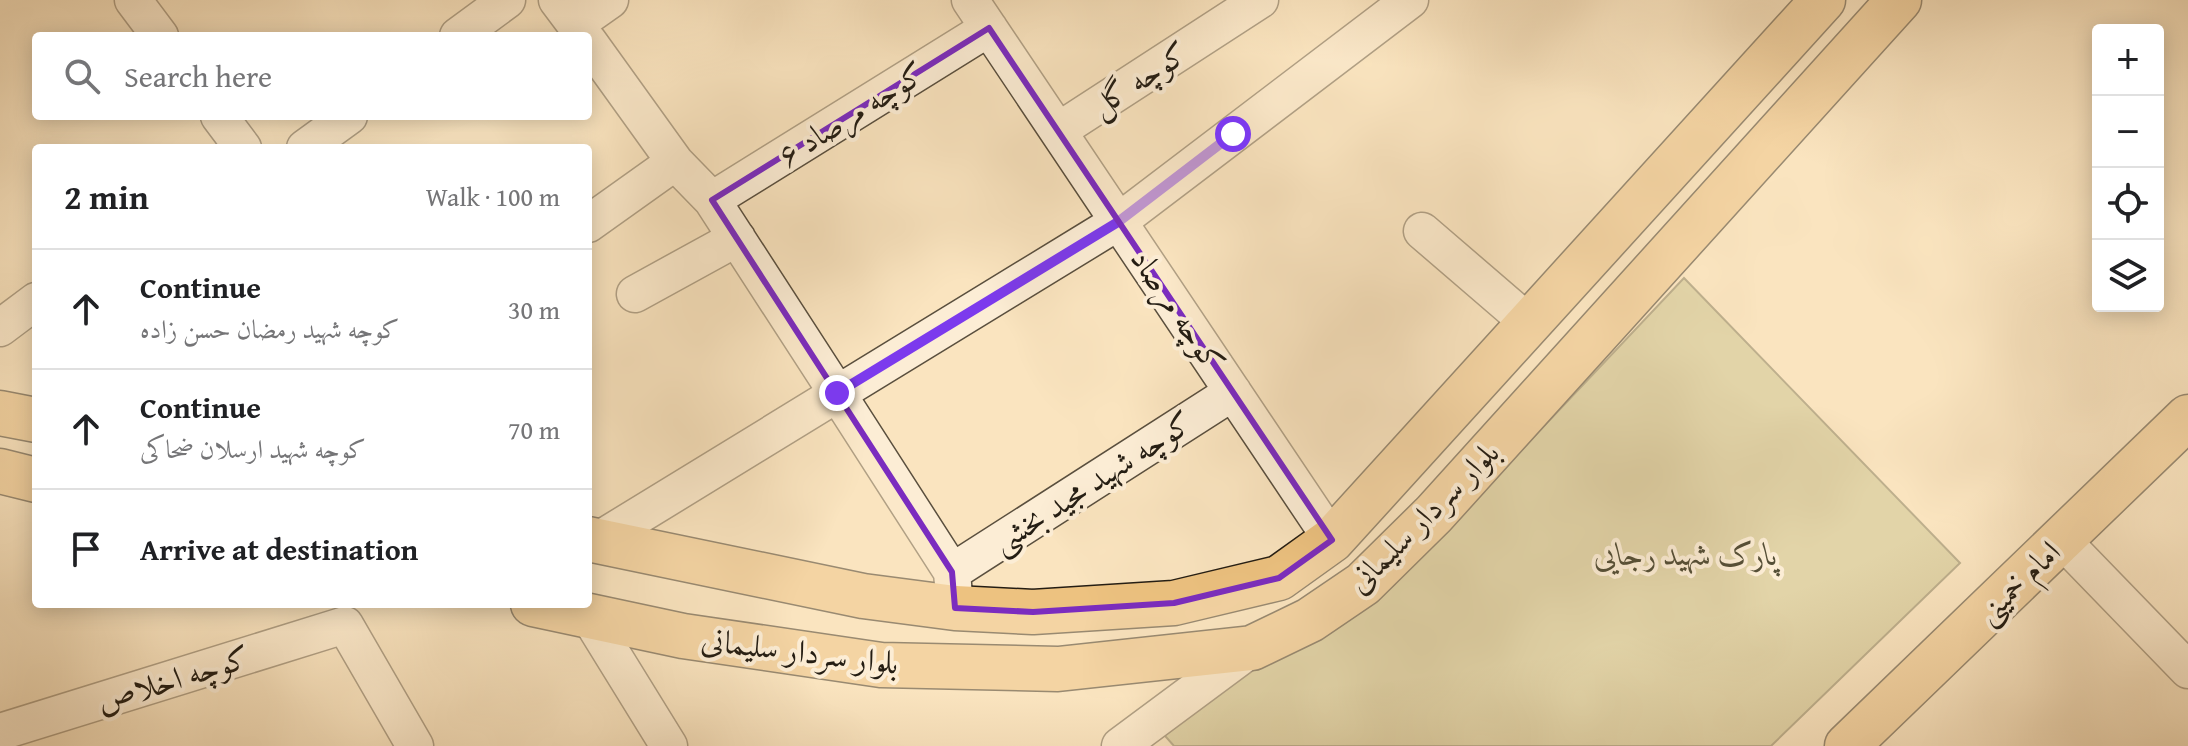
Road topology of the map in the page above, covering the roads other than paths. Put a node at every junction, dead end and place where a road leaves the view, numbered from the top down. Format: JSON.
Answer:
{"nodes":[{"id":1,"x":133,"y":0,"type":"edge"},
{"id":2,"x":507,"y":0,"type":"edge"},
{"id":3,"x":610,"y":0,"type":"edge"},
{"id":4,"x":1260,"y":0,"type":"edge"},
{"id":5,"x":1410,"y":0,"type":"edge"},
{"id":6,"x":1823,"y":0,"type":"edge"},
{"id":7,"x":1899,"y":0,"type":"edge"},
{"id":8,"x":980,"y":14,"type":"edge"},
{"id":9,"x":576,"y":25,"type":"edge"},
{"id":10,"x":157,"y":32,"type":"edge"},
{"id":11,"x":463,"y":32,"type":"edge"},
{"id":12,"x":592,"y":47,"type":"edge"},
{"id":13,"x":222,"y":120,"type":"edge"},
{"id":14,"x":344,"y":120,"type":"edge"},
{"id":15,"x":1058,"y":131,"type":"junction"},
{"id":16,"x":239,"y":144,"type":"edge"},
{"id":17,"x":310,"y":144,"type":"edge"},
{"id":18,"x":675,"y":162,"type":"junction"},
{"id":19,"x":712,"y":200,"type":"junction"},
{"id":20,"x":592,"y":221,"type":"edge"},
{"id":21,"x":1118,"y":222,"type":"junction"},
{"id":22,"x":1422,"y":231,"type":"dead end"},
{"id":23,"x":737,"y":238,"type":"junction"},
{"id":24,"x":635,"y":294,"type":"dead end"},
{"id":25,"x":32,"y":304,"type":"edge"},
{"id":26,"x":1529,"y":323,"type":"junction"},
{"id":27,"x":0,"y":328,"type":"edge"},
{"id":28,"x":1233,"y":392,"type":"junction"},
{"id":29,"x":837,"y":393,"type":"junction"},
{"id":30,"x":0,"y":413,"type":"edge"},
{"id":31,"x":2188,"y":417,"type":"edge"},
{"id":32,"x":32,"y":419,"type":"edge"},
{"id":33,"x":0,"y":471,"type":"edge"},
{"id":34,"x":32,"y":479,"type":"edge"},
{"id":35,"x":592,"y":540,"type":"edge"},
{"id":36,"x":1332,"y":540,"type":"junction"},
{"id":37,"x":2062,"y":540,"type":"junction"},
{"id":38,"x":1363,"y":584,"type":"junction"},
{"id":39,"x":953,"y":590,"type":"junction"},
{"id":40,"x":549,"y":608,"type":"edge"},
{"id":41,"x":590,"y":618,"type":"junction"},
{"id":42,"x":1252,"y":648,"type":"junction"},
{"id":43,"x":2188,"y":670,"type":"edge"},
{"id":44,"x":0,"y":732,"type":"edge"},
{"id":45,"x":415,"y":746,"type":"edge"},
{"id":46,"x":669,"y":746,"type":"edge"},
{"id":47,"x":1120,"y":746,"type":"edge"},
{"id":48,"x":1847,"y":746,"type":"edge"}],
"edges":[{"from":1,"to":10,"type":"street"},
{"from":2,"to":11,"type":"street"},
{"from":3,"to":9,"type":"street"},
{"from":4,"to":15,"type":"street","name":"کوچه گل"},
{"from":5,"to":21,"type":"street"},
{"from":6,"to":26,"type":"main road","name":"بلوار سردار سلیمانی"},
{"from":7,"to":38,"type":"main road","name":"بلوار سردار سلیمانی"},
{"from":8,"to":15,"type":"street","name":"کوچه مرصاد"},
{"from":8,"to":19,"type":"street","name":"کوچه مرصاد ۶"},
{"from":12,"to":18,"type":"street"},
{"from":13,"to":16,"type":"street"},
{"from":14,"to":17,"type":"street"},
{"from":15,"to":21,"type":"street","name":"کوچه مرصاد"},
{"from":18,"to":19,"type":"street"},
{"from":18,"to":20,"type":"street"},
{"from":19,"to":23,"type":"street"},
{"from":21,"to":28,"type":"street","name":"کوچه مرصاد"},
{"from":21,"to":29,"type":"street"},
{"from":22,"to":26,"type":"street"},
{"from":23,"to":24,"type":"street"},
{"from":23,"to":29,"type":"street"},
{"from":25,"to":27,"type":"street"},
{"from":26,"to":36,"type":"main road","name":"بلوار سردار سلیمانی"},
{"from":28,"to":36,"type":"street","name":"کوچه مرصاد"},
{"from":28,"to":39,"type":"street","name":"کوچه شهید مجید بخشی"},
{"from":29,"to":35,"type":"street"},
{"from":29,"to":39,"type":"street"},
{"from":30,"to":32,"type":"main road"},
{"from":31,"to":37,"type":"main road","name":"امام خمینی"},
{"from":33,"to":34,"type":"main road"},
{"from":35,"to":39,"type":"main road","name":"بلوار سردار سلیمانی"},
{"from":36,"to":38,"type":"main road"},
{"from":36,"to":39,"type":"main road","name":"بلوار سردار سلیمانی"},
{"from":37,"to":43,"type":"street"},
{"from":37,"to":48,"type":"main road","name":"امام خمینی"},
{"from":38,"to":42,"type":"main road","name":"بلوار سردار سلیمانی"},
{"from":40,"to":41,"type":"main road","name":"بلوار سردار سلیمانی"},
{"from":41,"to":42,"type":"main road","name":"بلوار سردار سلیمانی"},
{"from":41,"to":46,"type":"street"},
{"from":42,"to":47,"type":"street"},
{"from":44,"to":45,"type":"street","name":"کوچه اخلاص"}]}
